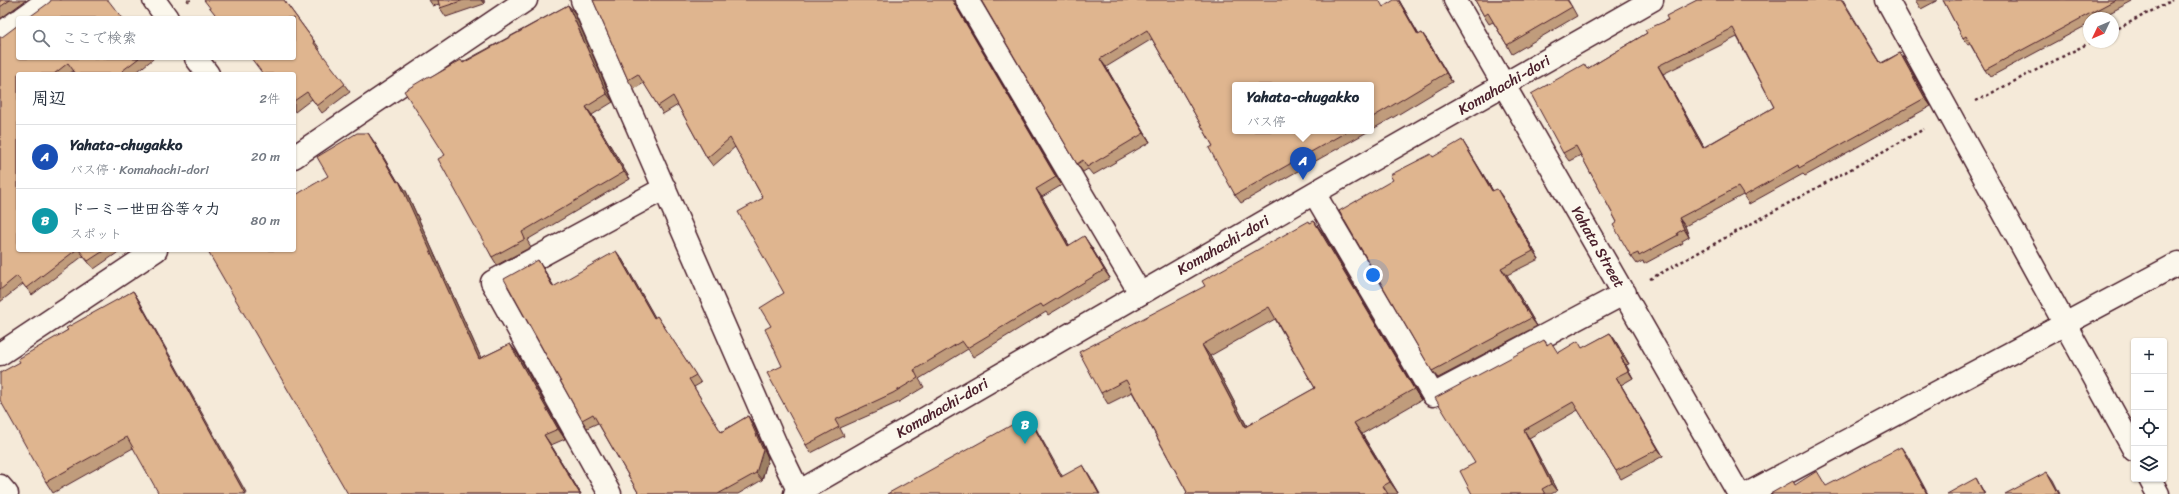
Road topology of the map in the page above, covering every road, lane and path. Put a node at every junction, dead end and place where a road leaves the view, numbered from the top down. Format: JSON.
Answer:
{"nodes":[{"id":1,"x":48,"y":0,"type":"edge"},
{"id":2,"x":154,"y":0,"type":"edge"},
{"id":3,"x":526,"y":0,"type":"edge"},
{"id":4,"x":582,"y":0,"type":"edge"},
{"id":5,"x":967,"y":0,"type":"edge"},
{"id":6,"x":1455,"y":0,"type":"edge"},
{"id":7,"x":1652,"y":0,"type":"edge"},
{"id":8,"x":1888,"y":0,"type":"edge"},
{"id":9,"x":2173,"y":0,"type":"edge"},
{"id":10,"x":26,"y":16,"type":"edge"},
{"id":11,"x":166,"y":16,"type":"edge"},
{"id":12,"x":16,"y":23,"type":"edge"},
{"id":13,"x":2119,"y":28,"type":"edge"},
{"id":14,"x":0,"y":34,"type":"edge"},
{"id":15,"x":2083,"y":46,"type":"edge"},
{"id":16,"x":198,"y":60,"type":"edge"},
{"id":17,"x":206,"y":72,"type":"edge"},
{"id":18,"x":1504,"y":86,"type":"junction"},
{"id":19,"x":1950,"y":115,"type":"junction"},
{"id":20,"x":296,"y":157,"type":"edge"},
{"id":21,"x":665,"y":188,"type":"junction"},
{"id":22,"x":1314,"y":193,"type":"junction"},
{"id":23,"x":153,"y":252,"type":"edge"},
{"id":24,"x":2179,"y":263,"type":"edge"},
{"id":25,"x":1140,"y":293,"type":"junction"},
{"id":26,"x":1624,"y":293,"type":"junction"},
{"id":27,"x":2065,"y":324,"type":"junction"},
{"id":28,"x":0,"y":354,"type":"edge"},
{"id":29,"x":2132,"y":446,"type":"edge"},
{"id":30,"x":2152,"y":482,"type":"edge"},
{"id":31,"x":0,"y":486,"type":"edge"},
{"id":32,"x":798,"y":493,"type":"edge"},
{"id":33,"x":7,"y":494,"type":"edge"},
{"id":34,"x":610,"y":494,"type":"edge"},
{"id":35,"x":1739,"y":494,"type":"edge"},
{"id":36,"x":1747,"y":494,"type":"edge"},
{"id":37,"x":2158,"y":494,"type":"edge"}],
"edges":[{"from":1,"to":10,"type":"street"},
{"from":2,"to":11,"type":"street"},
{"from":3,"to":20,"type":"street"},
{"from":4,"to":21,"type":"street"},
{"from":5,"to":25,"type":"street"},
{"from":6,"to":18,"type":"street","name":"Yahata Street"},
{"from":7,"to":18,"type":"street","name":"Komahachi-dori"},
{"from":8,"to":19,"type":"street"},
{"from":9,"to":13,"type":"path"},
{"from":12,"to":14,"type":"street"},
{"from":15,"to":19,"type":"path"},
{"from":16,"to":17,"type":"street"},
{"from":18,"to":22,"type":"street","name":"Komahachi-dori"},
{"from":18,"to":26,"type":"street","name":"Yahata Street"},
{"from":19,"to":26,"type":"path"},
{"from":19,"to":27,"type":"street"},
{"from":21,"to":32,"type":"street"},
{"from":21,"to":34,"type":"street"},
{"from":22,"to":25,"type":"street","name":"Komahachi-dori"},
{"from":22,"to":26,"type":"street"},
{"from":23,"to":28,"type":"street"},
{"from":24,"to":27,"type":"street"},
{"from":25,"to":32,"type":"street","name":"Komahachi-dori"},
{"from":26,"to":35,"type":"street","name":"Yahata Street"},
{"from":27,"to":29,"type":"street"},
{"from":27,"to":36,"type":"street"},
{"from":30,"to":37,"type":"street"},
{"from":31,"to":33,"type":"street"}]}
